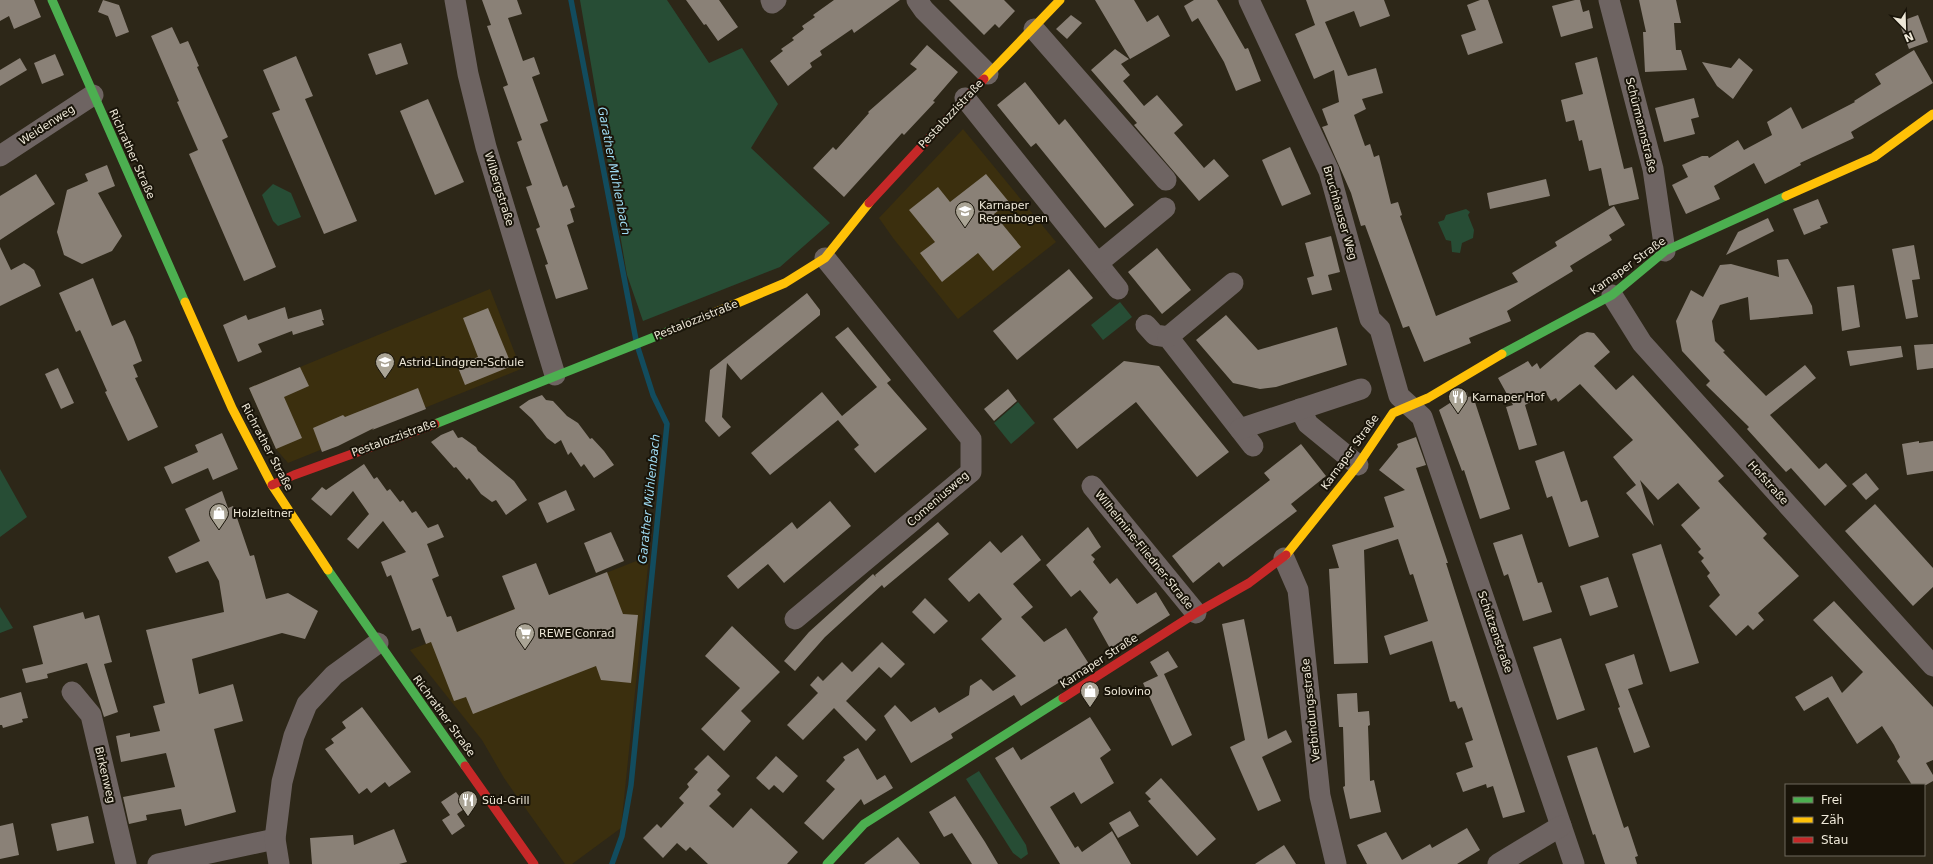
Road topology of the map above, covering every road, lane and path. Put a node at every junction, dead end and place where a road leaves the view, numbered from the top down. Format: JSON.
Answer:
{"nodes":[{"id":1,"x":52,"y":0,"type":"edge"},
{"id":2,"x":455,"y":0,"type":"edge"},
{"id":3,"x":770,"y":0,"type":"edge"},
{"id":4,"x":776,"y":0,"type":"edge"},
{"id":5,"x":917,"y":0,"type":"edge"},
{"id":6,"x":1060,"y":0,"type":"edge"},
{"id":7,"x":1249,"y":0,"type":"edge"},
{"id":8,"x":1609,"y":0,"type":"edge"},
{"id":9,"x":1034,"y":29,"type":"junction"},
{"id":10,"x":988,"y":74,"type":"junction"},
{"id":11,"x":93,"y":95,"type":"junction"},
{"id":12,"x":965,"y":98,"type":"junction"},
{"id":13,"x":1933,"y":114,"type":"edge"},
{"id":14,"x":0,"y":156,"type":"edge"},
{"id":15,"x":1166,"y":180,"type":"dead end"},
{"id":16,"x":1165,"y":208,"type":"dead end"},
{"id":17,"x":1665,"y":251,"type":"junction"},
{"id":18,"x":825,"y":258,"type":"junction"},
{"id":19,"x":1098,"y":263,"type":"junction"},
{"id":20,"x":1233,"y":283,"type":"dead end"},
{"id":21,"x":1118,"y":289,"type":"dead end"},
{"id":22,"x":1612,"y":295,"type":"junction"},
{"id":23,"x":1146,"y":325,"type":"dead end"},
{"id":24,"x":1168,"y":337,"type":"junction"},
{"id":25,"x":555,"y":375,"type":"junction"},
{"id":26,"x":1361,"y":389,"type":"dead end"},
{"id":27,"x":1409,"y":405,"type":"junction"},
{"id":28,"x":1300,"y":408,"type":"junction"},
{"id":29,"x":1240,"y":429,"type":"junction"},
{"id":30,"x":1253,"y":446,"type":"dead end"},
{"id":31,"x":1358,"y":465,"type":"junction"},
{"id":32,"x":272,"y":485,"type":"junction"},
{"id":33,"x":1092,"y":486,"type":"dead end"},
{"id":34,"x":1284,"y":558,"type":"junction"},
{"id":35,"x":1196,"y":613,"type":"junction"},
{"id":36,"x":794,"y":619,"type":"dead end"},
{"id":37,"x":378,"y":643,"type":"junction"},
{"id":38,"x":1933,"y":666,"type":"edge"},
{"id":39,"x":72,"y":692,"type":"dead end"},
{"id":40,"x":1561,"y":826,"type":"junction"},
{"id":41,"x":276,"y":839,"type":"junction"},
{"id":42,"x":126,"y":864,"type":"edge"},
{"id":43,"x":158,"y":864,"type":"edge"},
{"id":44,"x":279,"y":864,"type":"edge"},
{"id":45,"x":534,"y":864,"type":"edge"},
{"id":46,"x":827,"y":864,"type":"edge"},
{"id":47,"x":1336,"y":864,"type":"edge"},
{"id":48,"x":1498,"y":864,"type":"edge"},
{"id":49,"x":1574,"y":864,"type":"edge"}],
"edges":[{"from":1,"to":11,"type":"street","name":"Richrather Straße"},
{"from":2,"to":25,"type":"street","name":"Wilbergstraße"},
{"from":3,"to":4,"type":"street"},
{"from":5,"to":10,"type":"street"},
{"from":6,"to":9,"type":"street","name":"Pestalozzistraße"},
{"from":7,"to":27,"type":"street","name":"Bruchhauser Weg"},
{"from":8,"to":17,"type":"street","name":"Schürmannstraße"},
{"from":9,"to":10,"type":"street","name":"Pestalozzistraße"},
{"from":9,"to":15,"type":"street"},
{"from":10,"to":12,"type":"street","name":"Pestalozzistraße"},
{"from":11,"to":14,"type":"street","name":"Weidenweg"},
{"from":11,"to":32,"type":"street","name":"Richrather Straße"},
{"from":12,"to":18,"type":"street","name":"Pestalozzistraße"},
{"from":12,"to":19,"type":"street"},
{"from":13,"to":17,"type":"street","name":"Karnaper Straße"},
{"from":16,"to":19,"type":"street"},
{"from":17,"to":22,"type":"street","name":"Karnaper Straße"},
{"from":18,"to":25,"type":"street","name":"Pestalozzistraße"},
{"from":18,"to":36,"type":"street","name":"Comeniusweg"},
{"from":19,"to":21,"type":"street"},
{"from":20,"to":24,"type":"street"},
{"from":22,"to":27,"type":"street","name":"Karnaper Straße"},
{"from":22,"to":38,"type":"street","name":"Hofstraße"},
{"from":23,"to":24,"type":"street"},
{"from":24,"to":29,"type":"street"},
{"from":25,"to":32,"type":"street","name":"Pestalozzistraße"},
{"from":26,"to":28,"type":"street"},
{"from":27,"to":31,"type":"street","name":"Karnaper Straße"},
{"from":27,"to":40,"type":"street","name":"Schützenstraße"},
{"from":28,"to":29,"type":"street"},
{"from":28,"to":31,"type":"street"},
{"from":29,"to":30,"type":"street"},
{"from":31,"to":34,"type":"street","name":"Karnaper Straße"},
{"from":32,"to":37,"type":"street","name":"Richrather Straße"},
{"from":33,"to":35,"type":"street","name":"Wilhelmine-Fliedner-Straße"},
{"from":34,"to":35,"type":"street","name":"Karnaper Straße"},
{"from":34,"to":47,"type":"street","name":"Verbindungsstraße"},
{"from":35,"to":46,"type":"street","name":"Karnaper Straße"},
{"from":37,"to":41,"type":"street"},
{"from":37,"to":45,"type":"street","name":"Richrather Straße"},
{"from":39,"to":42,"type":"street","name":"Birkenweg"},
{"from":40,"to":48,"type":"street"},
{"from":40,"to":49,"type":"street","name":"Schützenstraße"},
{"from":41,"to":43,"type":"street"},
{"from":41,"to":44,"type":"street"}]}
